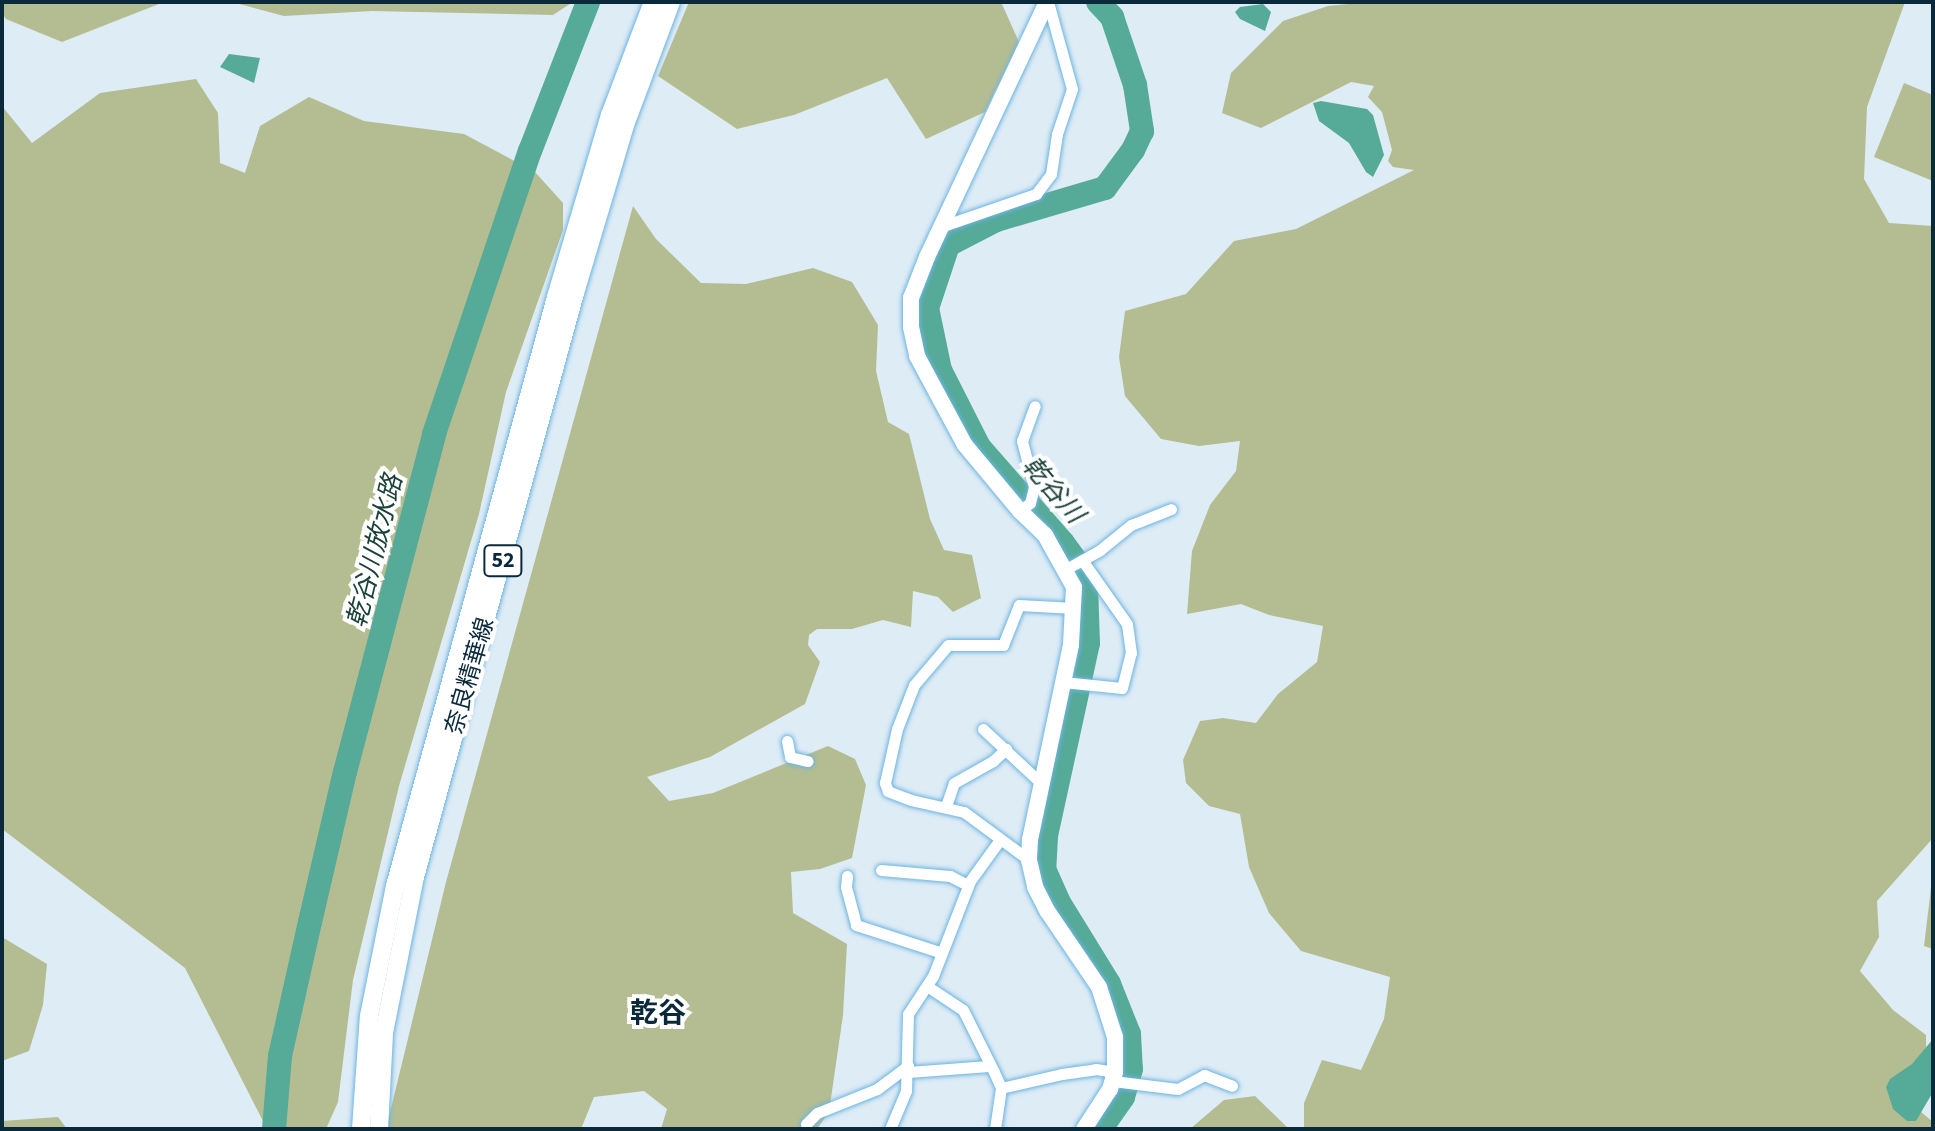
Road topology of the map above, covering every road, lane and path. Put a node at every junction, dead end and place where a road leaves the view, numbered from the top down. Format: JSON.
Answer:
{"nodes":[{"id":1,"x":653,"y":2,"type":"edge"},
{"id":2,"x":671,"y":2,"type":"edge"},
{"id":3,"x":1047,"y":2,"type":"edge"},
{"id":4,"x":940,"y":227,"type":"junction"},
{"id":5,"x":1035,"y":406,"type":"dead end"},
{"id":6,"x":1025,"y":507,"type":"junction"},
{"id":7,"x":1171,"y":509,"type":"dead end"},
{"id":8,"x":1074,"y":565,"type":"junction"},
{"id":9,"x":1074,"y":608,"type":"junction"},
{"id":10,"x":1072,"y":684,"type":"junction"},
{"id":11,"x":983,"y":729,"type":"dead end"},
{"id":12,"x":787,"y":741,"type":"dead end"},
{"id":13,"x":1006,"y":749,"type":"junction"},
{"id":14,"x":808,"y":761,"type":"dead end"},
{"id":15,"x":1043,"y":785,"type":"junction"},
{"id":16,"x":946,"y":806,"type":"junction"},
{"id":17,"x":999,"y":841,"type":"junction"},
{"id":18,"x":1029,"y":860,"type":"junction"},
{"id":19,"x":881,"y":870,"type":"dead end"},
{"id":20,"x":847,"y":876,"type":"dead end"},
{"id":21,"x":968,"y":885,"type":"junction"},
{"id":22,"x":942,"y":953,"type":"junction"},
{"id":23,"x":927,"y":986,"type":"junction"},
{"id":24,"x":989,"y":1066,"type":"junction"},
{"id":25,"x":908,"y":1069,"type":"junction"},
{"id":26,"x":1120,"y":1080,"type":"junction"},
{"id":27,"x":1232,"y":1086,"type":"dead end"},
{"id":28,"x":1001,"y":1088,"type":"junction"},
{"id":29,"x":806,"y":1124,"type":"dead end"},
{"id":30,"x":361,"y":1129,"type":"edge"},
{"id":31,"x":379,"y":1129,"type":"edge"},
{"id":32,"x":890,"y":1129,"type":"edge"},
{"id":33,"x":995,"y":1129,"type":"edge"},
{"id":34,"x":1084,"y":1129,"type":"edge"}],
"edges":[{"from":1,"to":30,"type":"main road","name":"奈良精華線","number":"52"},
{"from":2,"to":31,"type":"main road","name":"奈良精華線","number":"52"},
{"from":3,"to":4,"type":"street"},
{"from":3,"to":4,"type":"street"},
{"from":4,"to":6,"type":"street"},
{"from":5,"to":6,"type":"street"},
{"from":6,"to":8,"type":"street"},
{"from":7,"to":8,"type":"street"},
{"from":8,"to":9,"type":"street"},
{"from":8,"to":10,"type":"street"},
{"from":9,"to":10,"type":"street"},
{"from":9,"to":16,"type":"street"},
{"from":10,"to":15,"type":"street"},
{"from":11,"to":13,"type":"street"},
{"from":12,"to":14,"type":"street"},
{"from":13,"to":15,"type":"street"},
{"from":13,"to":16,"type":"street"},
{"from":15,"to":18,"type":"street"},
{"from":16,"to":17,"type":"street"},
{"from":17,"to":18,"type":"street"},
{"from":17,"to":21,"type":"street"},
{"from":18,"to":26,"type":"street"},
{"from":19,"to":21,"type":"street"},
{"from":20,"to":22,"type":"street"},
{"from":21,"to":22,"type":"street"},
{"from":22,"to":23,"type":"street"},
{"from":23,"to":24,"type":"street"},
{"from":23,"to":25,"type":"street"},
{"from":24,"to":25,"type":"street"},
{"from":24,"to":28,"type":"street"},
{"from":25,"to":29,"type":"street"},
{"from":25,"to":32,"type":"street"},
{"from":26,"to":27,"type":"street"},
{"from":26,"to":28,"type":"street"},
{"from":26,"to":34,"type":"street"},
{"from":28,"to":33,"type":"street"}]}
